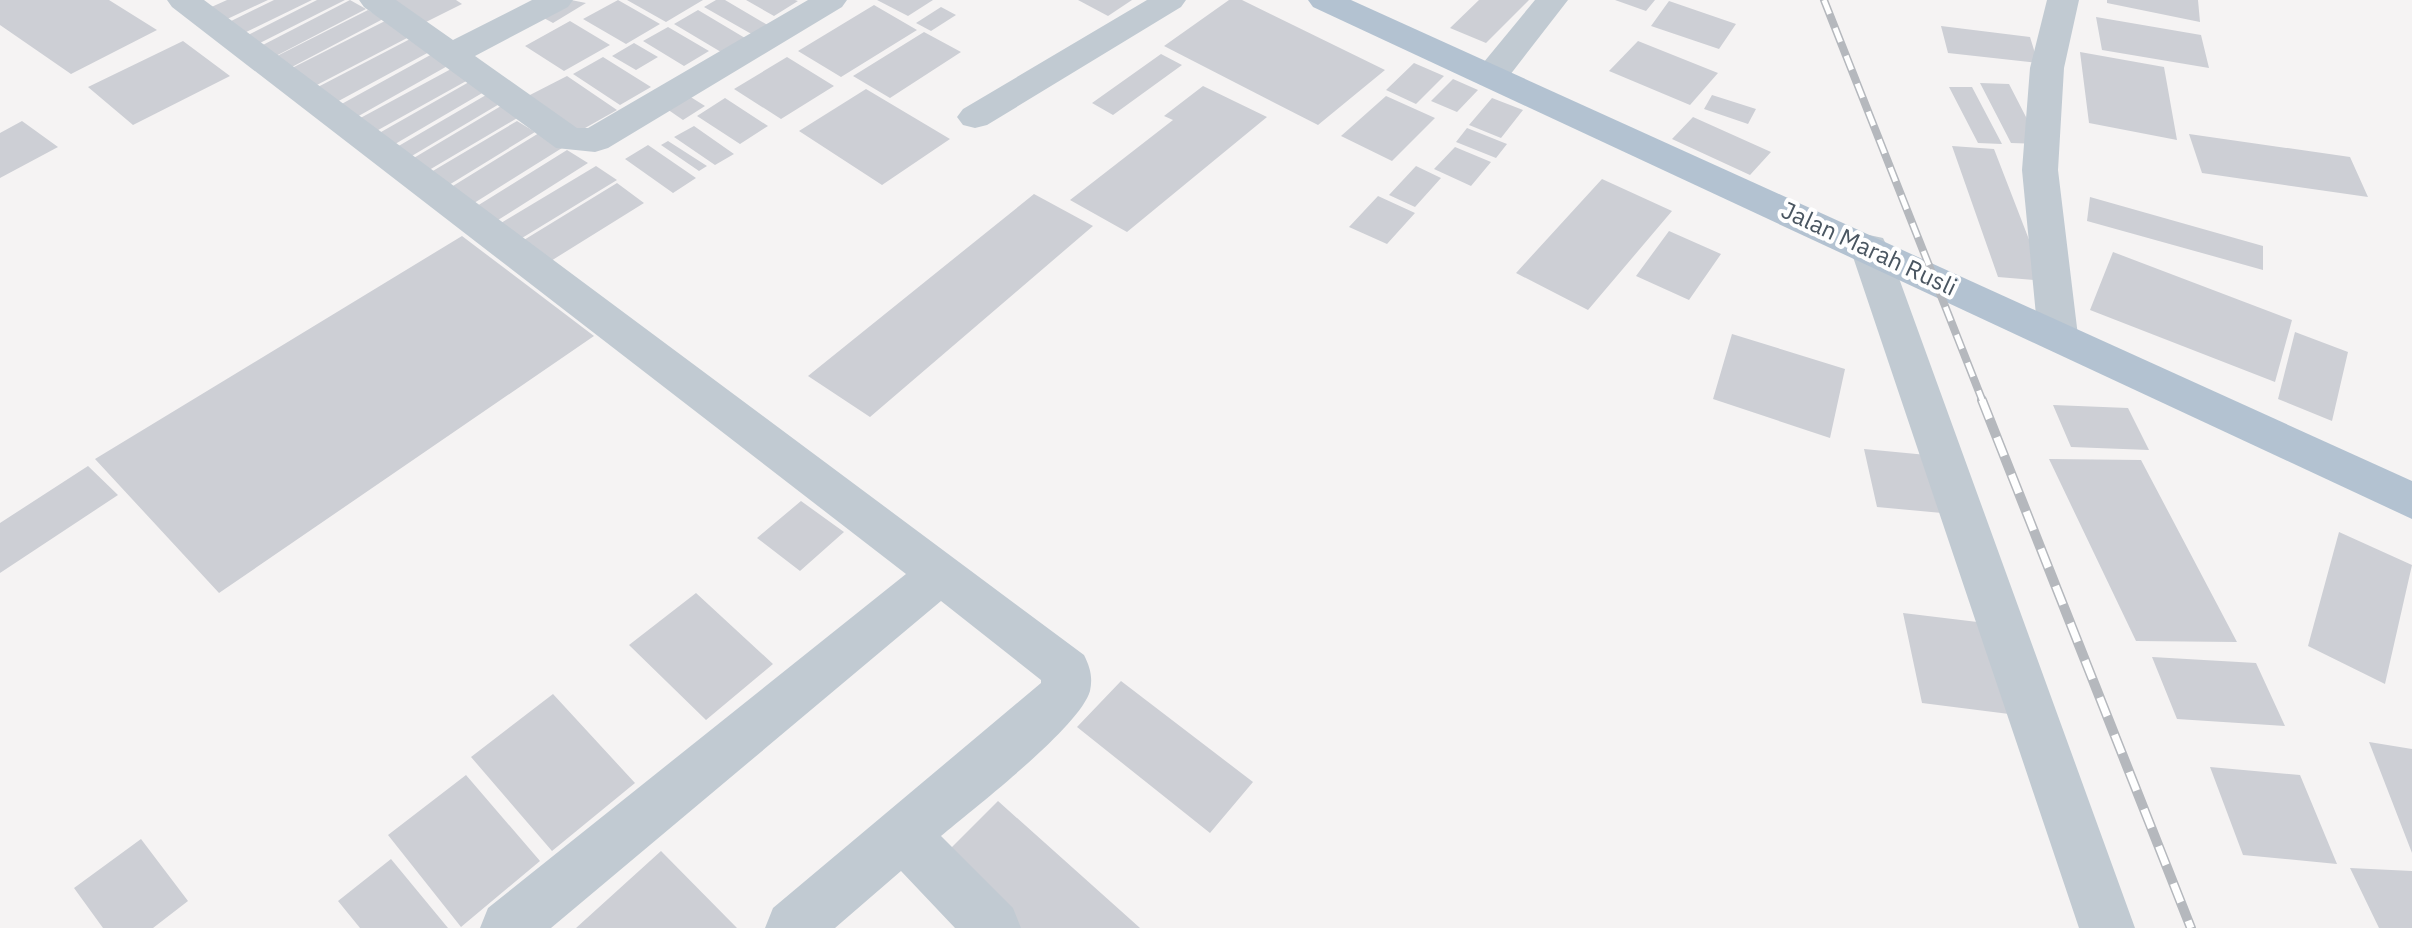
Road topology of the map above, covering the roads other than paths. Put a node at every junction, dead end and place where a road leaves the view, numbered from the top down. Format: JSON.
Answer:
{"nodes":[{"id":1,"x":183,"y":0,"type":"edge"},
{"id":2,"x":375,"y":0,"type":"edge"},
{"id":3,"x":501,"y":0,"type":"edge"},
{"id":4,"x":557,"y":0,"type":"edge"},
{"id":5,"x":831,"y":0,"type":"edge"},
{"id":6,"x":1170,"y":0,"type":"edge"},
{"id":7,"x":1324,"y":0,"type":"edge"},
{"id":8,"x":1552,"y":0,"type":"edge"},
{"id":9,"x":2063,"y":0,"type":"edge"},
{"id":10,"x":440,"y":45,"type":"junction"},
{"id":11,"x":1491,"y":76,"type":"junction"},
{"id":12,"x":975,"y":117,"type":"dead end"},
{"id":13,"x":1869,"y":248,"type":"junction"},
{"id":14,"x":2058,"y":336,"type":"junction"},
{"id":15,"x":2412,"y":501,"type":"edge"},
{"id":16,"x":940,"y":574,"type":"junction"},
{"id":17,"x":903,"y":834,"type":"junction"},
{"id":18,"x":508,"y":928,"type":"edge"},
{"id":19,"x":793,"y":928,"type":"edge"},
{"id":20,"x":993,"y":928,"type":"edge"},
{"id":21,"x":2107,"y":928,"type":"edge"}],
"edges":[{"from":1,"to":16,"type":"street"},
{"from":2,"to":10,"type":"street"},
{"from":3,"to":10,"type":"street"},
{"from":4,"to":10,"type":"street"},
{"from":5,"to":10,"type":"street"},
{"from":6,"to":12,"type":"street"},
{"from":7,"to":11,"type":"main road","name":"Jalan Marah Rusli"},
{"from":8,"to":11,"type":"street"},
{"from":9,"to":14,"type":"street"},
{"from":11,"to":13,"type":"main road","name":"Jalan Marah Rusli"},
{"from":13,"to":14,"type":"main road","name":"Jalan Marah Rusli"},
{"from":13,"to":21,"type":"street"},
{"from":14,"to":15,"type":"main road","name":"Jalan Marah Rusli"},
{"from":16,"to":17,"type":"street"},
{"from":16,"to":18,"type":"street"},
{"from":17,"to":19,"type":"street"},
{"from":17,"to":20,"type":"street"}]}
